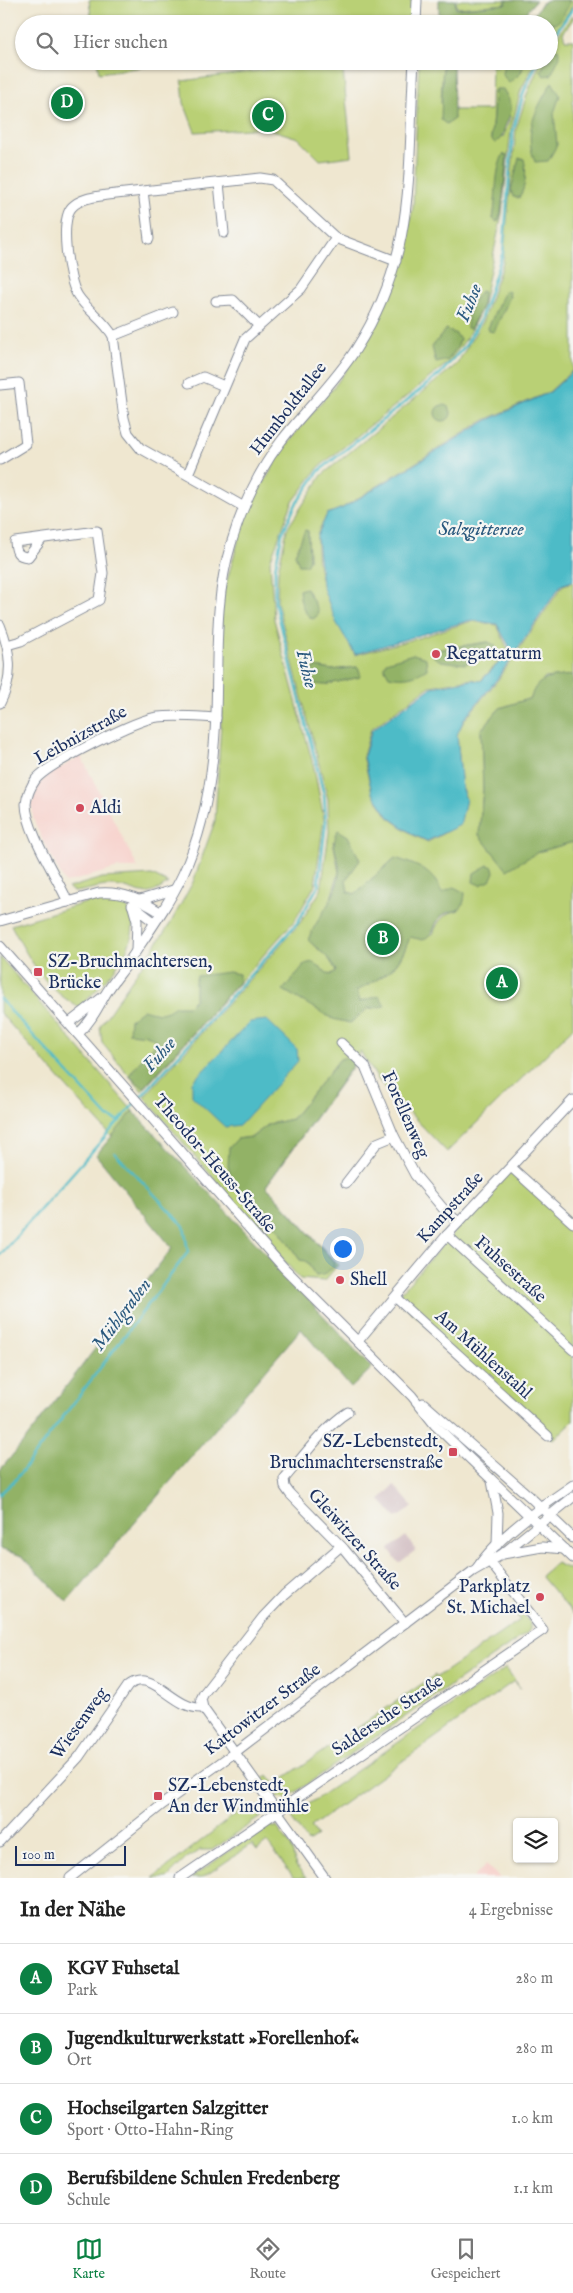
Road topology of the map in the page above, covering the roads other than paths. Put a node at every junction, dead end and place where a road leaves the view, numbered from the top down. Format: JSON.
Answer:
{"nodes":[{"id":1,"x":417,"y":0,"type":"edge"},
{"id":2,"x":416,"y":15,"type":"edge"},
{"id":3,"x":414,"y":70,"type":"edge"},
{"id":4,"x":219,"y":183,"type":"junction"},
{"id":5,"x":143,"y":191,"type":"junction"},
{"id":6,"x":224,"y":233,"type":"dead end"},
{"id":7,"x":336,"y":238,"type":"junction"},
{"id":8,"x":149,"y":239,"type":"dead end"},
{"id":9,"x":396,"y":261,"type":"junction"},
{"id":10,"x":216,"y":301,"type":"dead end"},
{"id":11,"x":172,"y":312,"type":"dead end"},
{"id":12,"x":258,"y":326,"type":"junction"},
{"id":13,"x":113,"y":336,"type":"junction"},
{"id":14,"x":189,"y":383,"type":"dead end"},
{"id":15,"x":0,"y":385,"type":"edge"},
{"id":16,"x":224,"y":386,"type":"junction"},
{"id":17,"x":0,"y":460,"type":"edge"},
{"id":18,"x":188,"y":474,"type":"junction"},
{"id":19,"x":244,"y":507,"type":"junction"},
{"id":20,"x":42,"y":539,"type":"dead end"},
{"id":21,"x":0,"y":625,"type":"edge"},
{"id":22,"x":7,"y":645,"type":"junction"},
{"id":23,"x":0,"y":703,"type":"edge"},
{"id":24,"x":216,"y":718,"type":"junction"},
{"id":25,"x":174,"y":889,"type":"junction"},
{"id":26,"x":68,"y":902,"type":"junction"},
{"id":27,"x":137,"y":903,"type":"junction"},
{"id":28,"x":160,"y":912,"type":"junction"},
{"id":29,"x":0,"y":921,"type":"edge"},
{"id":30,"x":154,"y":922,"type":"junction"},
{"id":31,"x":0,"y":946,"type":"edge"},
{"id":32,"x":136,"y":952,"type":"junction"},
{"id":33,"x":105,"y":996,"type":"junction"},
{"id":34,"x":69,"y":1023,"type":"junction"},
{"id":35,"x":78,"y":1034,"type":"junction"},
{"id":36,"x":341,"y":1043,"type":"dead end"},
{"id":37,"x":573,"y":1100,"type":"edge"},
{"id":38,"x":394,"y":1136,"type":"junction"},
{"id":39,"x":511,"y":1167,"type":"junction"},
{"id":40,"x":346,"y":1182,"type":"dead end"},
{"id":41,"x":459,"y":1222,"type":"junction"},
{"id":42,"x":573,"y":1223,"type":"edge"},
{"id":43,"x":447,"y":1235,"type":"junction"},
{"id":44,"x":396,"y":1298,"type":"junction"},
{"id":45,"x":358,"y":1341,"type":"junction"},
{"id":46,"x":573,"y":1350,"type":"edge"},
{"id":47,"x":412,"y":1396,"type":"junction"},
{"id":48,"x":348,"y":1412,"type":"dead end"},
{"id":49,"x":548,"y":1436,"type":"dead end"},
{"id":50,"x":491,"y":1478,"type":"junction"},
{"id":51,"x":573,"y":1485,"type":"edge"},
{"id":52,"x":573,"y":1497,"type":"edge"},
{"id":53,"x":541,"y":1508,"type":"junction"},
{"id":54,"x":530,"y":1516,"type":"junction"},
{"id":55,"x":549,"y":1516,"type":"junction"},
{"id":56,"x":539,"y":1525,"type":"junction"},
{"id":57,"x":573,"y":1538,"type":"edge"},
{"id":58,"x":497,"y":1545,"type":"junction"},
{"id":59,"x":341,"y":1546,"type":"junction"},
{"id":60,"x":564,"y":1549,"type":"junction"},
{"id":61,"x":501,"y":1555,"type":"junction"},
{"id":62,"x":573,"y":1558,"type":"edge"},
{"id":63,"x":490,"y":1562,"type":"junction"},
{"id":64,"x":477,"y":1568,"type":"junction"},
{"id":65,"x":405,"y":1623,"type":"junction"},
{"id":66,"x":203,"y":1708,"type":"junction"},
{"id":67,"x":234,"y":1753,"type":"junction"},
{"id":68,"x":277,"y":1812,"type":"junction"},
{"id":69,"x":0,"y":1842,"type":"edge"},
{"id":70,"x":70,"y":1878,"type":"edge"},
{"id":71,"x":180,"y":1878,"type":"edge"},
{"id":72,"x":325,"y":1878,"type":"edge"}],
"edges":[{"from":1,"to":2,"type":"street"},
{"from":3,"to":9,"type":"street","name":"Humboldtallee"},
{"from":4,"to":5,"type":"street"},
{"from":4,"to":6,"type":"street"},
{"from":4,"to":7,"type":"street"},
{"from":5,"to":8,"type":"street"},
{"from":5,"to":13,"type":"street"},
{"from":7,"to":9,"type":"street"},
{"from":7,"to":12,"type":"street"},
{"from":9,"to":19,"type":"street","name":"Humboldtallee"},
{"from":10,"to":12,"type":"street"},
{"from":11,"to":13,"type":"street"},
{"from":12,"to":16,"type":"street"},
{"from":13,"to":18,"type":"street"},
{"from":14,"to":16,"type":"street"},
{"from":15,"to":17,"type":"street"},
{"from":16,"to":18,"type":"street"},
{"from":18,"to":19,"type":"street"},
{"from":19,"to":24,"type":"street","name":"Humboldtallee"},
{"from":20,"to":22,"type":"street"},
{"from":21,"to":22,"type":"street"},
{"from":22,"to":23,"type":"street"},
{"from":24,"to":25,"type":"street","name":"Humboldtallee"},
{"from":24,"to":26,"type":"street","name":"Leibnizstraße"},
{"from":25,"to":27,"type":"street"},
{"from":25,"to":28,"type":"street","name":"Humboldtallee"},
{"from":26,"to":27,"type":"street"},
{"from":26,"to":29,"type":"street"},
{"from":27,"to":28,"type":"street"},
{"from":27,"to":30,"type":"street"},
{"from":27,"to":32,"type":"street"},
{"from":28,"to":30,"type":"street","name":"Humboldtallee"},
{"from":30,"to":32,"type":"street","name":"Humboldtallee"},
{"from":31,"to":34,"type":"street","name":"Theodor-Heuss-Straße"},
{"from":32,"to":33,"type":"street","name":"Humboldtallee"},
{"from":33,"to":34,"type":"street","name":"Humboldtallee"},
{"from":33,"to":35,"type":"street","name":"Humboldtallee"},
{"from":34,"to":35,"type":"street","name":"Theodor-Heuss-Straße"},
{"from":35,"to":45,"type":"street","name":"Theodor-Heuss-Straße"},
{"from":36,"to":38,"type":"street","name":"Forellenweg"},
{"from":37,"to":39,"type":"street","name":"Kampstraße"},
{"from":38,"to":40,"type":"street"},
{"from":38,"to":41,"type":"street","name":"Forellenweg"},
{"from":39,"to":41,"type":"street","name":"Kampstraße"},
{"from":39,"to":42,"type":"street"},
{"from":41,"to":43,"type":"street","name":"Kampstraße"},
{"from":43,"to":44,"type":"street","name":"Kampstraße"},
{"from":43,"to":46,"type":"street","name":"Fuhsestraße"},
{"from":44,"to":45,"type":"street","name":"Kampstraße"},
{"from":44,"to":49,"type":"street","name":"Am Mühlenstahl"},
{"from":45,"to":47,"type":"street","name":"Theodor-Heuss-Straße"},
{"from":47,"to":50,"type":"street"},
{"from":47,"to":53,"type":"street"},
{"from":48,"to":59,"type":"street","name":"Gleiwitzer Straße"},
{"from":50,"to":54,"type":"street"},
{"from":50,"to":58,"type":"street"},
{"from":51,"to":53,"type":"street","name":"Kattowitzer Straße"},
{"from":52,"to":55,"type":"street","name":"Kattowitzer Straße"},
{"from":53,"to":54,"type":"street","name":"Kattowitzer Straße"},
{"from":53,"to":55,"type":"street"},
{"from":54,"to":56,"type":"street"},
{"from":54,"to":58,"type":"street","name":"Kattowitzer Straße"},
{"from":55,"to":56,"type":"street","name":"Kattowitzer Straße"},
{"from":55,"to":57,"type":"street"},
{"from":56,"to":60,"type":"street"},
{"from":56,"to":61,"type":"street","name":"Kattowitzer Straße"},
{"from":58,"to":64,"type":"street","name":"Kattowitzer Straße"},
{"from":59,"to":65,"type":"street","name":"Gleiwitzer Straße"},
{"from":59,"to":66,"type":"street"},
{"from":60,"to":61,"type":"street"},
{"from":60,"to":62,"type":"street"},
{"from":61,"to":63,"type":"street","name":"Kattowitzer Straße"},
{"from":63,"to":64,"type":"street","name":"Kattowitzer Straße"},
{"from":63,"to":68,"type":"street","name":"Saldersche Straße"},
{"from":64,"to":65,"type":"street","name":"Kattowitzer Straße"},
{"from":65,"to":67,"type":"street","name":"Kattowitzer Straße"},
{"from":66,"to":67,"type":"street"},
{"from":66,"to":69,"type":"street","name":"Wiesenweg"},
{"from":67,"to":68,"type":"street"},
{"from":67,"to":70,"type":"street","name":"Kattowitzer Straße"},
{"from":68,"to":71,"type":"street","name":"Saldersche Straße"},
{"from":68,"to":72,"type":"street"}]}
